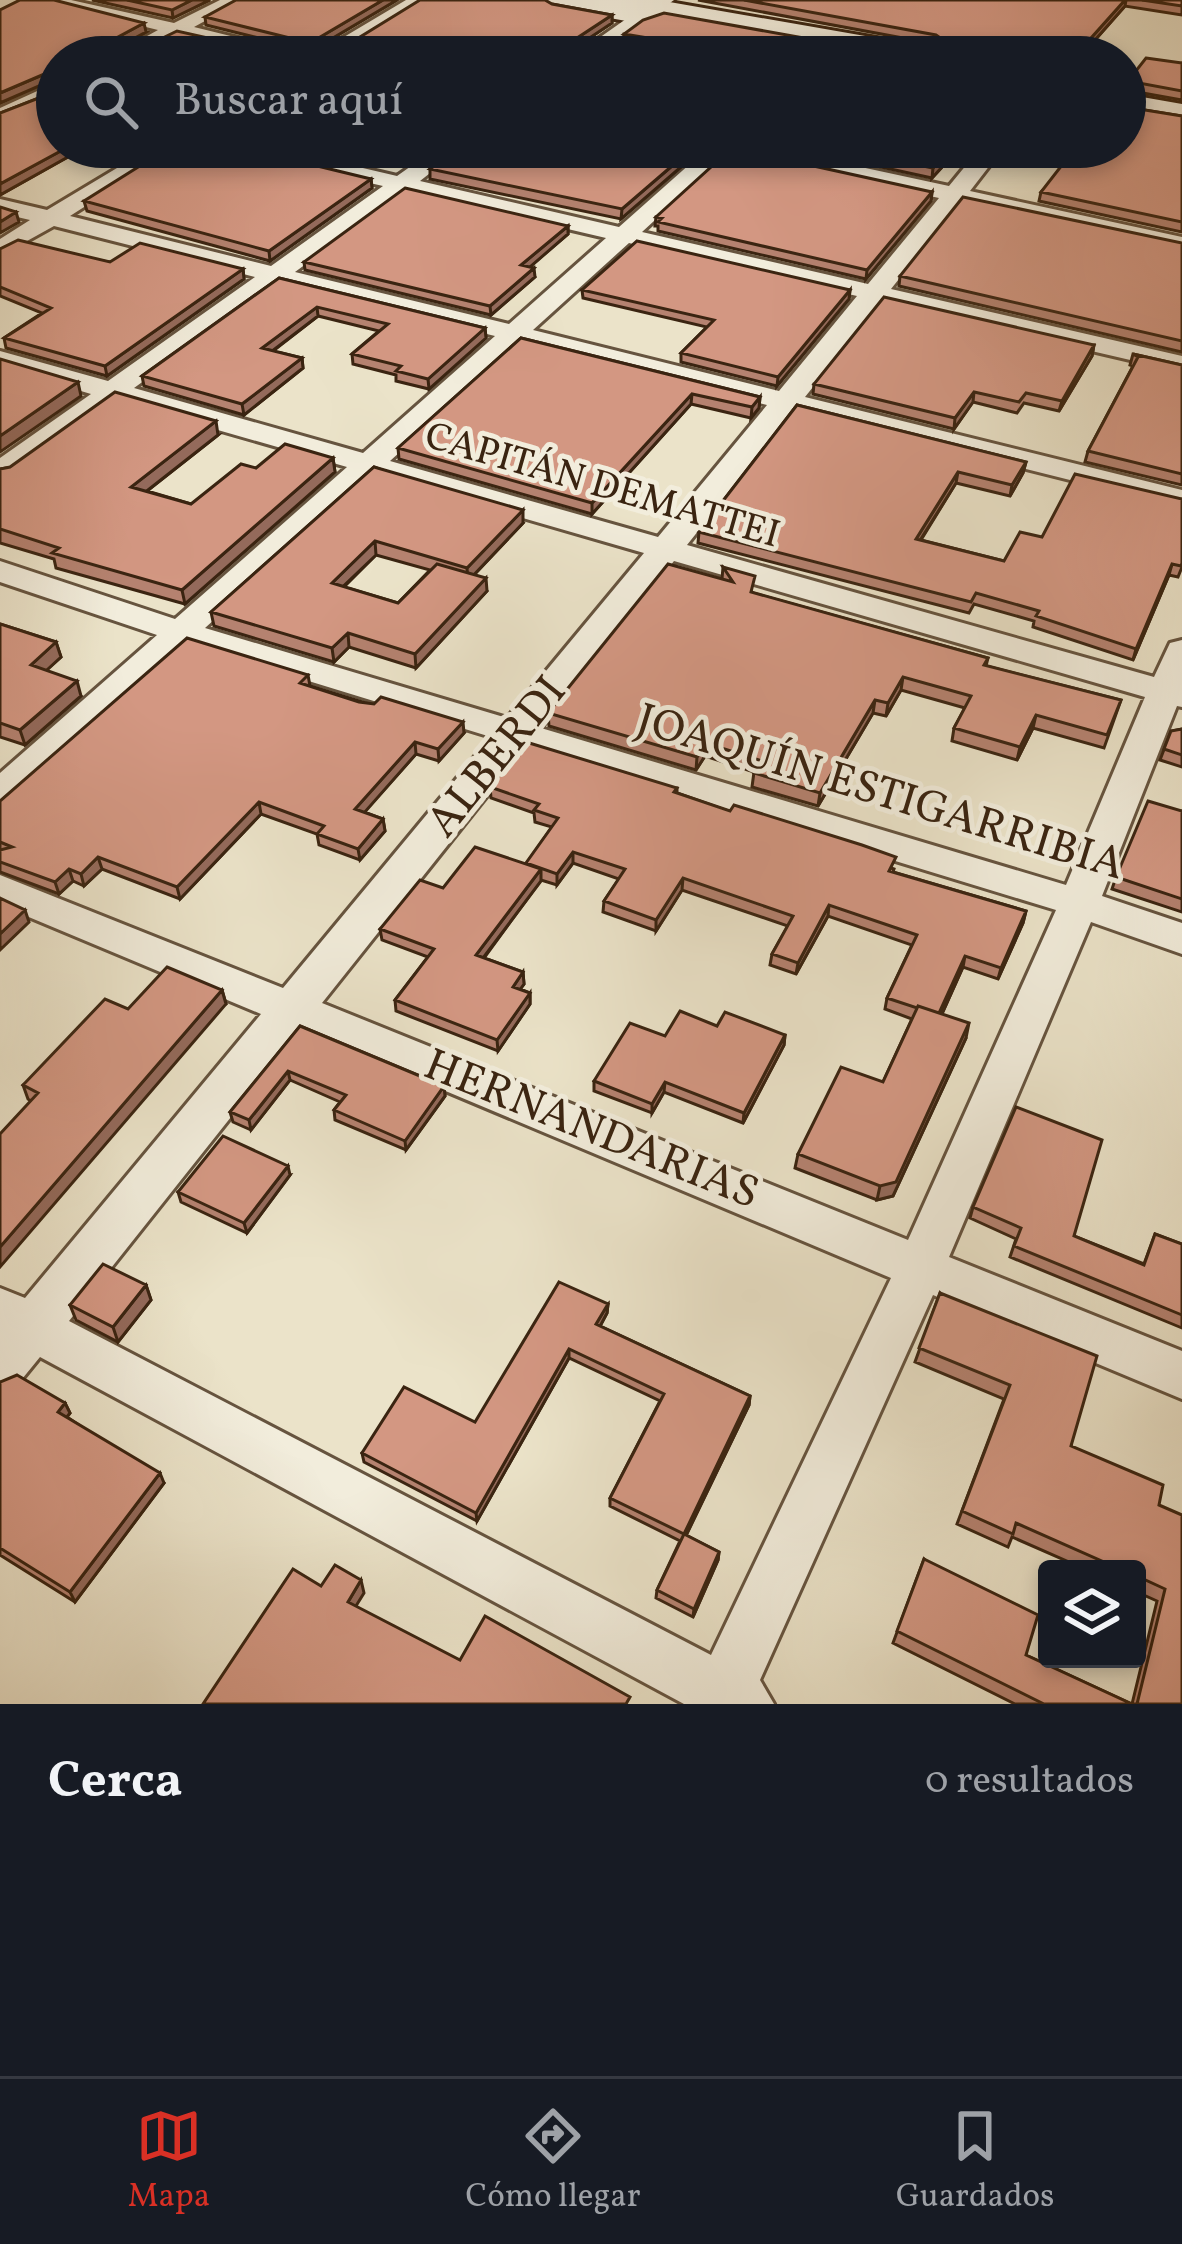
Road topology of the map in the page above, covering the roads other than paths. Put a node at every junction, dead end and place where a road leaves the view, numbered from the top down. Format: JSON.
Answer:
{"nodes":[{"id":1,"x":46,"y":0,"type":"edge"},
{"id":2,"x":234,"y":0,"type":"edge"},
{"id":3,"x":419,"y":0,"type":"edge"},
{"id":4,"x":553,"y":0,"type":"edge"},
{"id":5,"x":612,"y":0,"type":"edge"},
{"id":6,"x":653,"y":8,"type":"edge"},
{"id":7,"x":868,"y":14,"type":"edge"},
{"id":8,"x":176,"y":29,"type":"junction"},
{"id":9,"x":162,"y":36,"type":"edge"},
{"id":10,"x":208,"y":36,"type":"edge"},
{"id":11,"x":357,"y":36,"type":"edge"},
{"id":12,"x":612,"y":36,"type":"edge"},
{"id":13,"x":773,"y":36,"type":"edge"},
{"id":14,"x":843,"y":36,"type":"edge"},
{"id":15,"x":0,"y":90,"type":"edge"},
{"id":16,"x":1146,"y":95,"type":"edge"},
{"id":17,"x":36,"y":99,"type":"edge"},
{"id":18,"x":1182,"y":101,"type":"edge"},
{"id":19,"x":36,"y":104,"type":"edge"},
{"id":20,"x":1146,"y":107,"type":"edge"},
{"id":21,"x":1182,"y":113,"type":"edge"},
{"id":22,"x":0,"y":116,"type":"edge"},
{"id":23,"x":133,"y":168,"type":"edge"},
{"id":24,"x":332,"y":168,"type":"edge"},
{"id":25,"x":422,"y":168,"type":"edge"},
{"id":26,"x":699,"y":168,"type":"edge"},
{"id":27,"x":839,"y":168,"type":"edge"},
{"id":28,"x":977,"y":168,"type":"edge"},
{"id":29,"x":399,"y":184,"type":"junction"},
{"id":30,"x":959,"y":193,"type":"junction"},
{"id":31,"x":0,"y":206,"type":"edge"},
{"id":32,"x":52,"y":218,"type":"junction"},
{"id":33,"x":625,"y":235,"type":"junction"},
{"id":34,"x":1182,"y":244,"type":"edge"},
{"id":35,"x":0,"y":249,"type":"edge"},
{"id":36,"x":274,"y":275,"type":"junction"},
{"id":37,"x":873,"y":293,"type":"junction"},
{"id":38,"x":517,"y":332,"type":"junction"},
{"id":39,"x":0,"y":358,"type":"edge"},
{"id":40,"x":1182,"y":364,"type":"edge"},
{"id":41,"x":115,"y":391,"type":"junction"},
{"id":42,"x":784,"y":401,"type":"junction"},
{"id":43,"x":370,"y":464,"type":"junction"},
{"id":44,"x":0,"y":472,"type":"edge"},
{"id":45,"x":1182,"y":499,"type":"edge"},
{"id":46,"x":664,"y":548,"type":"junction"},
{"id":47,"x":0,"y":572,"type":"edge"},
{"id":48,"x":182,"y":632,"type":"junction"},
{"id":49,"x":1176,"y":679,"type":"edge"},
{"id":50,"x":520,"y":734,"type":"junction"},
{"id":51,"x":0,"y":794,"type":"edge"},
{"id":52,"x":0,"y":889,"type":"edge"},
{"id":53,"x":1079,"y":903,"type":"junction"},
{"id":54,"x":1182,"y":939,"type":"edge"},
{"id":55,"x":291,"y":1009,"type":"junction"},
{"id":56,"x":920,"y":1266,"type":"junction"},
{"id":57,"x":11,"y":1334,"type":"edge"},
{"id":58,"x":1182,"y":1376,"type":"edge"},
{"id":59,"x":729,"y":1700,"type":"edge"}],
"edges":[{"from":1,"to":8,"type":"street"},
{"from":2,"to":8,"type":"street"},
{"from":3,"to":11,"type":"street"},
{"from":4,"to":6,"type":"main road"},
{"from":5,"to":6,"type":"main road"},
{"from":6,"to":12,"type":"street"},
{"from":6,"to":13,"type":"main road"},
{"from":7,"to":14,"type":"main road"},
{"from":8,"to":9,"type":"street"},
{"from":8,"to":10,"type":"street"},
{"from":15,"to":17,"type":"street"},
{"from":16,"to":18,"type":"main road"},
{"from":19,"to":22,"type":"street"},
{"from":20,"to":21,"type":"main road"},
{"from":23,"to":32,"type":"street"},
{"from":24,"to":29,"type":"street"},
{"from":25,"to":29,"type":"street"},
{"from":26,"to":33,"type":"street"},
{"from":27,"to":30,"type":"street"},
{"from":28,"to":30,"type":"street","name":"ALBERDI"},
{"from":29,"to":33,"type":"street"},
{"from":29,"to":36,"type":"street"},
{"from":30,"to":34,"type":"street"},
{"from":30,"to":37,"type":"street","name":"ALBERDI"},
{"from":31,"to":32,"type":"street"},
{"from":32,"to":35,"type":"street"},
{"from":32,"to":36,"type":"street"},
{"from":33,"to":37,"type":"street"},
{"from":33,"to":38,"type":"street"},
{"from":36,"to":38,"type":"street"},
{"from":36,"to":41,"type":"street"},
{"from":37,"to":40,"type":"street"},
{"from":37,"to":42,"type":"street","name":"ALBERDI"},
{"from":38,"to":42,"type":"street"},
{"from":38,"to":43,"type":"street"},
{"from":39,"to":41,"type":"street","name":"CAPITÁN DEMATTEI"},
{"from":41,"to":43,"type":"street","name":"CAPITÁN DEMATTEI"},
{"from":41,"to":44,"type":"street"},
{"from":42,"to":45,"type":"street"},
{"from":42,"to":46,"type":"street","name":"ALBERDI"},
{"from":43,"to":46,"type":"street","name":"CAPITÁN DEMATTEI"},
{"from":43,"to":48,"type":"street"},
{"from":46,"to":49,"type":"street","name":"CAPITÁN DEMATTEI"},
{"from":46,"to":50,"type":"street","name":"ALBERDI"},
{"from":47,"to":48,"type":"street","name":"JOAQUÍN ESTIGARRIBIA"},
{"from":48,"to":50,"type":"street","name":"JOAQUÍN ESTIGARRIBIA"},
{"from":48,"to":51,"type":"street"},
{"from":49,"to":53,"type":"street"},
{"from":50,"to":53,"type":"street","name":"JOAQUÍN ESTIGARRIBIA"},
{"from":50,"to":55,"type":"street","name":"ALBERDI"},
{"from":52,"to":55,"type":"street","name":"HERNANDARIAS"},
{"from":53,"to":54,"type":"street","name":"JOAQUÍN ESTIGARRIBIA"},
{"from":53,"to":56,"type":"street"},
{"from":55,"to":56,"type":"street","name":"HERNANDARIAS"},
{"from":55,"to":57,"type":"street","name":"ALBERDI"},
{"from":56,"to":58,"type":"street","name":"HERNANDARIAS"},
{"from":56,"to":59,"type":"street"},
{"from":57,"to":59,"type":"street"}]}
